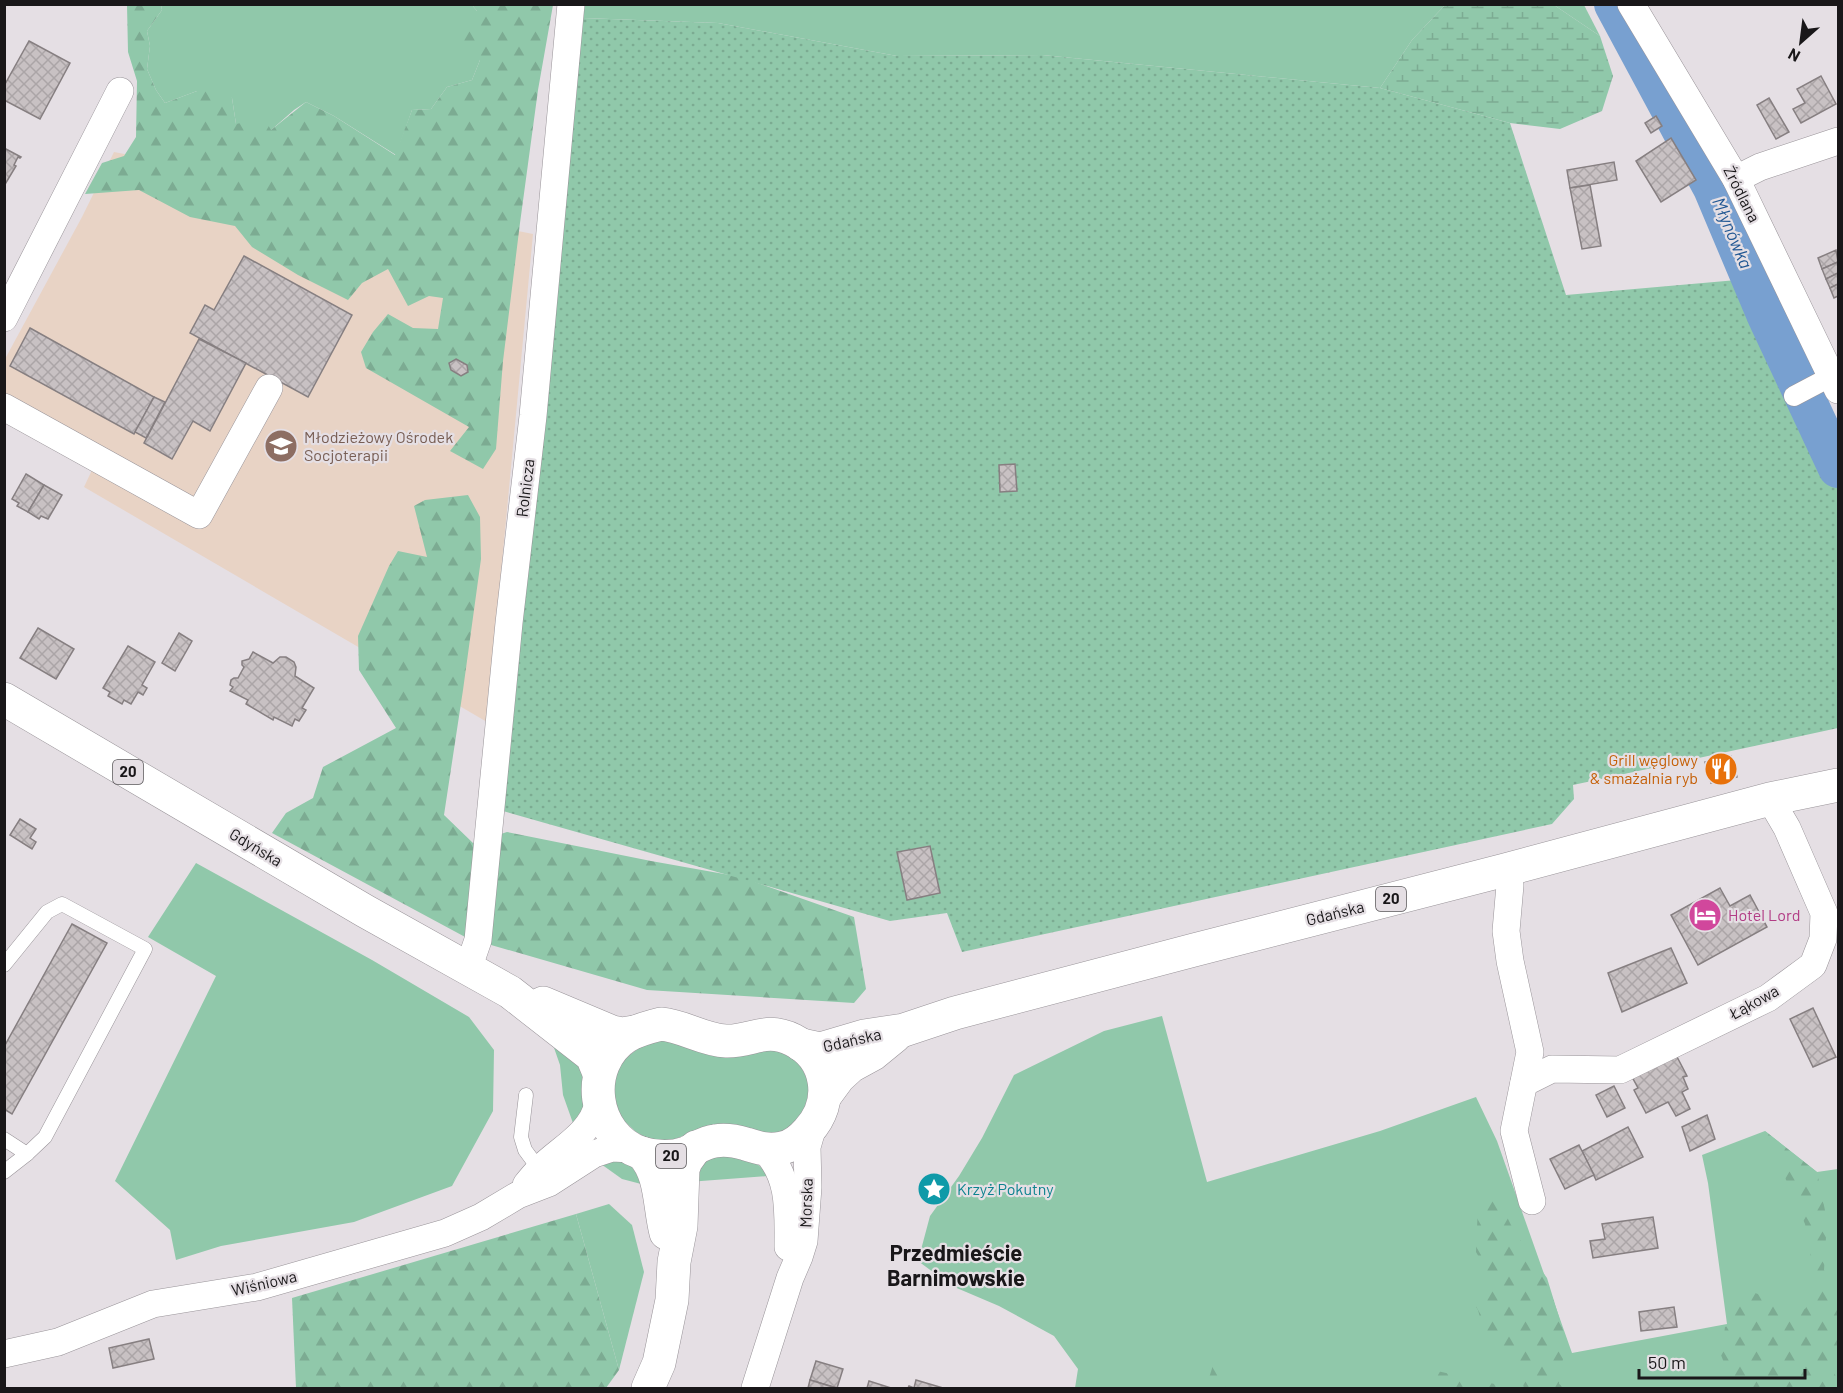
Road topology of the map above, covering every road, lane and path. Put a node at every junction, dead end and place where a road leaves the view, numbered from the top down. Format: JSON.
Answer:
{"nodes":[{"id":1,"x":571,"y":4,"type":"edge"},
{"id":2,"x":1631,"y":4,"type":"edge"},
{"id":3,"x":120,"y":91,"type":"dead end"},
{"id":4,"x":1839,"y":141,"type":"edge"},
{"id":5,"x":1736,"y":179,"type":"junction"},
{"id":6,"x":4,"y":318,"type":"edge"},
{"id":7,"x":1830,"y":383,"type":"edge"},
{"id":8,"x":269,"y":388,"type":"dead end"},
{"id":9,"x":1794,"y":396,"type":"dead end"},
{"id":10,"x":4,"y":407,"type":"edge"},
{"id":11,"x":4,"y":699,"type":"edge"},
{"id":12,"x":1839,"y":785,"type":"edge"},
{"id":13,"x":1770,"y":800,"type":"junction"},
{"id":14,"x":1505,"y":870,"type":"junction"},
{"id":15,"x":4,"y":965,"type":"edge"},
{"id":16,"x":468,"y":969,"type":"junction"},
{"id":17,"x":510,"y":992,"type":"junction"},
{"id":18,"x":904,"y":1030,"type":"junction"},
{"id":19,"x":634,"y":1032,"type":"junction"},
{"id":20,"x":801,"y":1045,"type":"junction"},
{"id":21,"x":1524,"y":1083,"type":"junction"},
{"id":22,"x":599,"y":1088,"type":"junction"},
{"id":23,"x":526,"y":1095,"type":"dead end"},
{"id":24,"x":825,"y":1096,"type":"junction"},
{"id":25,"x":813,"y":1126,"type":"junction"},
{"id":26,"x":4,"y":1139,"type":"edge"},
{"id":27,"x":696,"y":1147,"type":"junction"},
{"id":28,"x":764,"y":1149,"type":"junction"},
{"id":29,"x":637,"y":1151,"type":"junction"},
{"id":30,"x":27,"y":1154,"type":"junction"},
{"id":31,"x":4,"y":1172,"type":"edge"},
{"id":32,"x":544,"y":1176,"type":"junction"},
{"id":33,"x":1532,"y":1202,"type":"dead end"},
{"id":34,"x":674,"y":1262,"type":"junction"},
{"id":35,"x":790,"y":1278,"type":"junction"},
{"id":36,"x":4,"y":1354,"type":"edge"},
{"id":37,"x":648,"y":1389,"type":"edge"},
{"id":38,"x":755,"y":1389,"type":"edge"}],
"edges":[{"from":1,"to":16,"type":"street","name":"Rolnicza"},
{"from":2,"to":5,"type":"street","name":"Źródlana"},
{"from":3,"to":6,"type":"street"},
{"from":4,"to":5,"type":"street"},
{"from":5,"to":7,"type":"street","name":"Źródlana"},
{"from":7,"to":9,"type":"street"},
{"from":8,"to":10,"type":"street"},
{"from":11,"to":16,"type":"main road","name":"Gdyńska","number":"20"},
{"from":12,"to":13,"type":"main road","name":"Gdańska","number":"20"},
{"from":13,"to":14,"type":"main road","name":"Gdańska","number":"20"},
{"from":13,"to":21,"type":"street","name":"Łąkowa"},
{"from":14,"to":18,"type":"main road","name":"Gdańska","number":"20"},
{"from":14,"to":21,"type":"street"},
{"from":15,"to":30,"type":"lane"},
{"from":16,"to":17,"type":"main road","name":"Gdyńska","number":"20"},
{"from":17,"to":19,"type":"main road","name":"Gdyńska","number":"20"},
{"from":17,"to":22,"type":"main road","name":"Gdyńska","number":"20"},
{"from":18,"to":20,"type":"main road","name":"Gdańska","number":"20"},
{"from":18,"to":24,"type":"main road","name":"Gdańska","number":"20"},
{"from":19,"to":20,"type":"main road","number":"20"},
{"from":19,"to":22,"type":"main road","number":"20"},
{"from":20,"to":24,"type":"main road","number":"20"},
{"from":21,"to":33,"type":"street"},
{"from":22,"to":29,"type":"main road","number":"20"},
{"from":22,"to":32,"type":"street","name":"Wiśniowa"},
{"from":23,"to":32,"type":"lane"},
{"from":24,"to":25,"type":"main road","number":"20"},
{"from":25,"to":28,"type":"main road","number":"20"},
{"from":25,"to":35,"type":"street","name":"Morska"},
{"from":26,"to":30,"type":"lane"},
{"from":27,"to":28,"type":"main road","number":"20"},
{"from":27,"to":29,"type":"main road","number":"20"},
{"from":27,"to":34,"type":"main road"},
{"from":28,"to":35,"type":"street","name":"Morska"},
{"from":29,"to":32,"type":"street","name":"Wiśniowa"},
{"from":29,"to":34,"type":"main road"},
{"from":30,"to":31,"type":"lane"},
{"from":32,"to":36,"type":"street","name":"Wiśniowa"},
{"from":34,"to":37,"type":"main road"},
{"from":35,"to":38,"type":"street","name":"Morska"}]}
